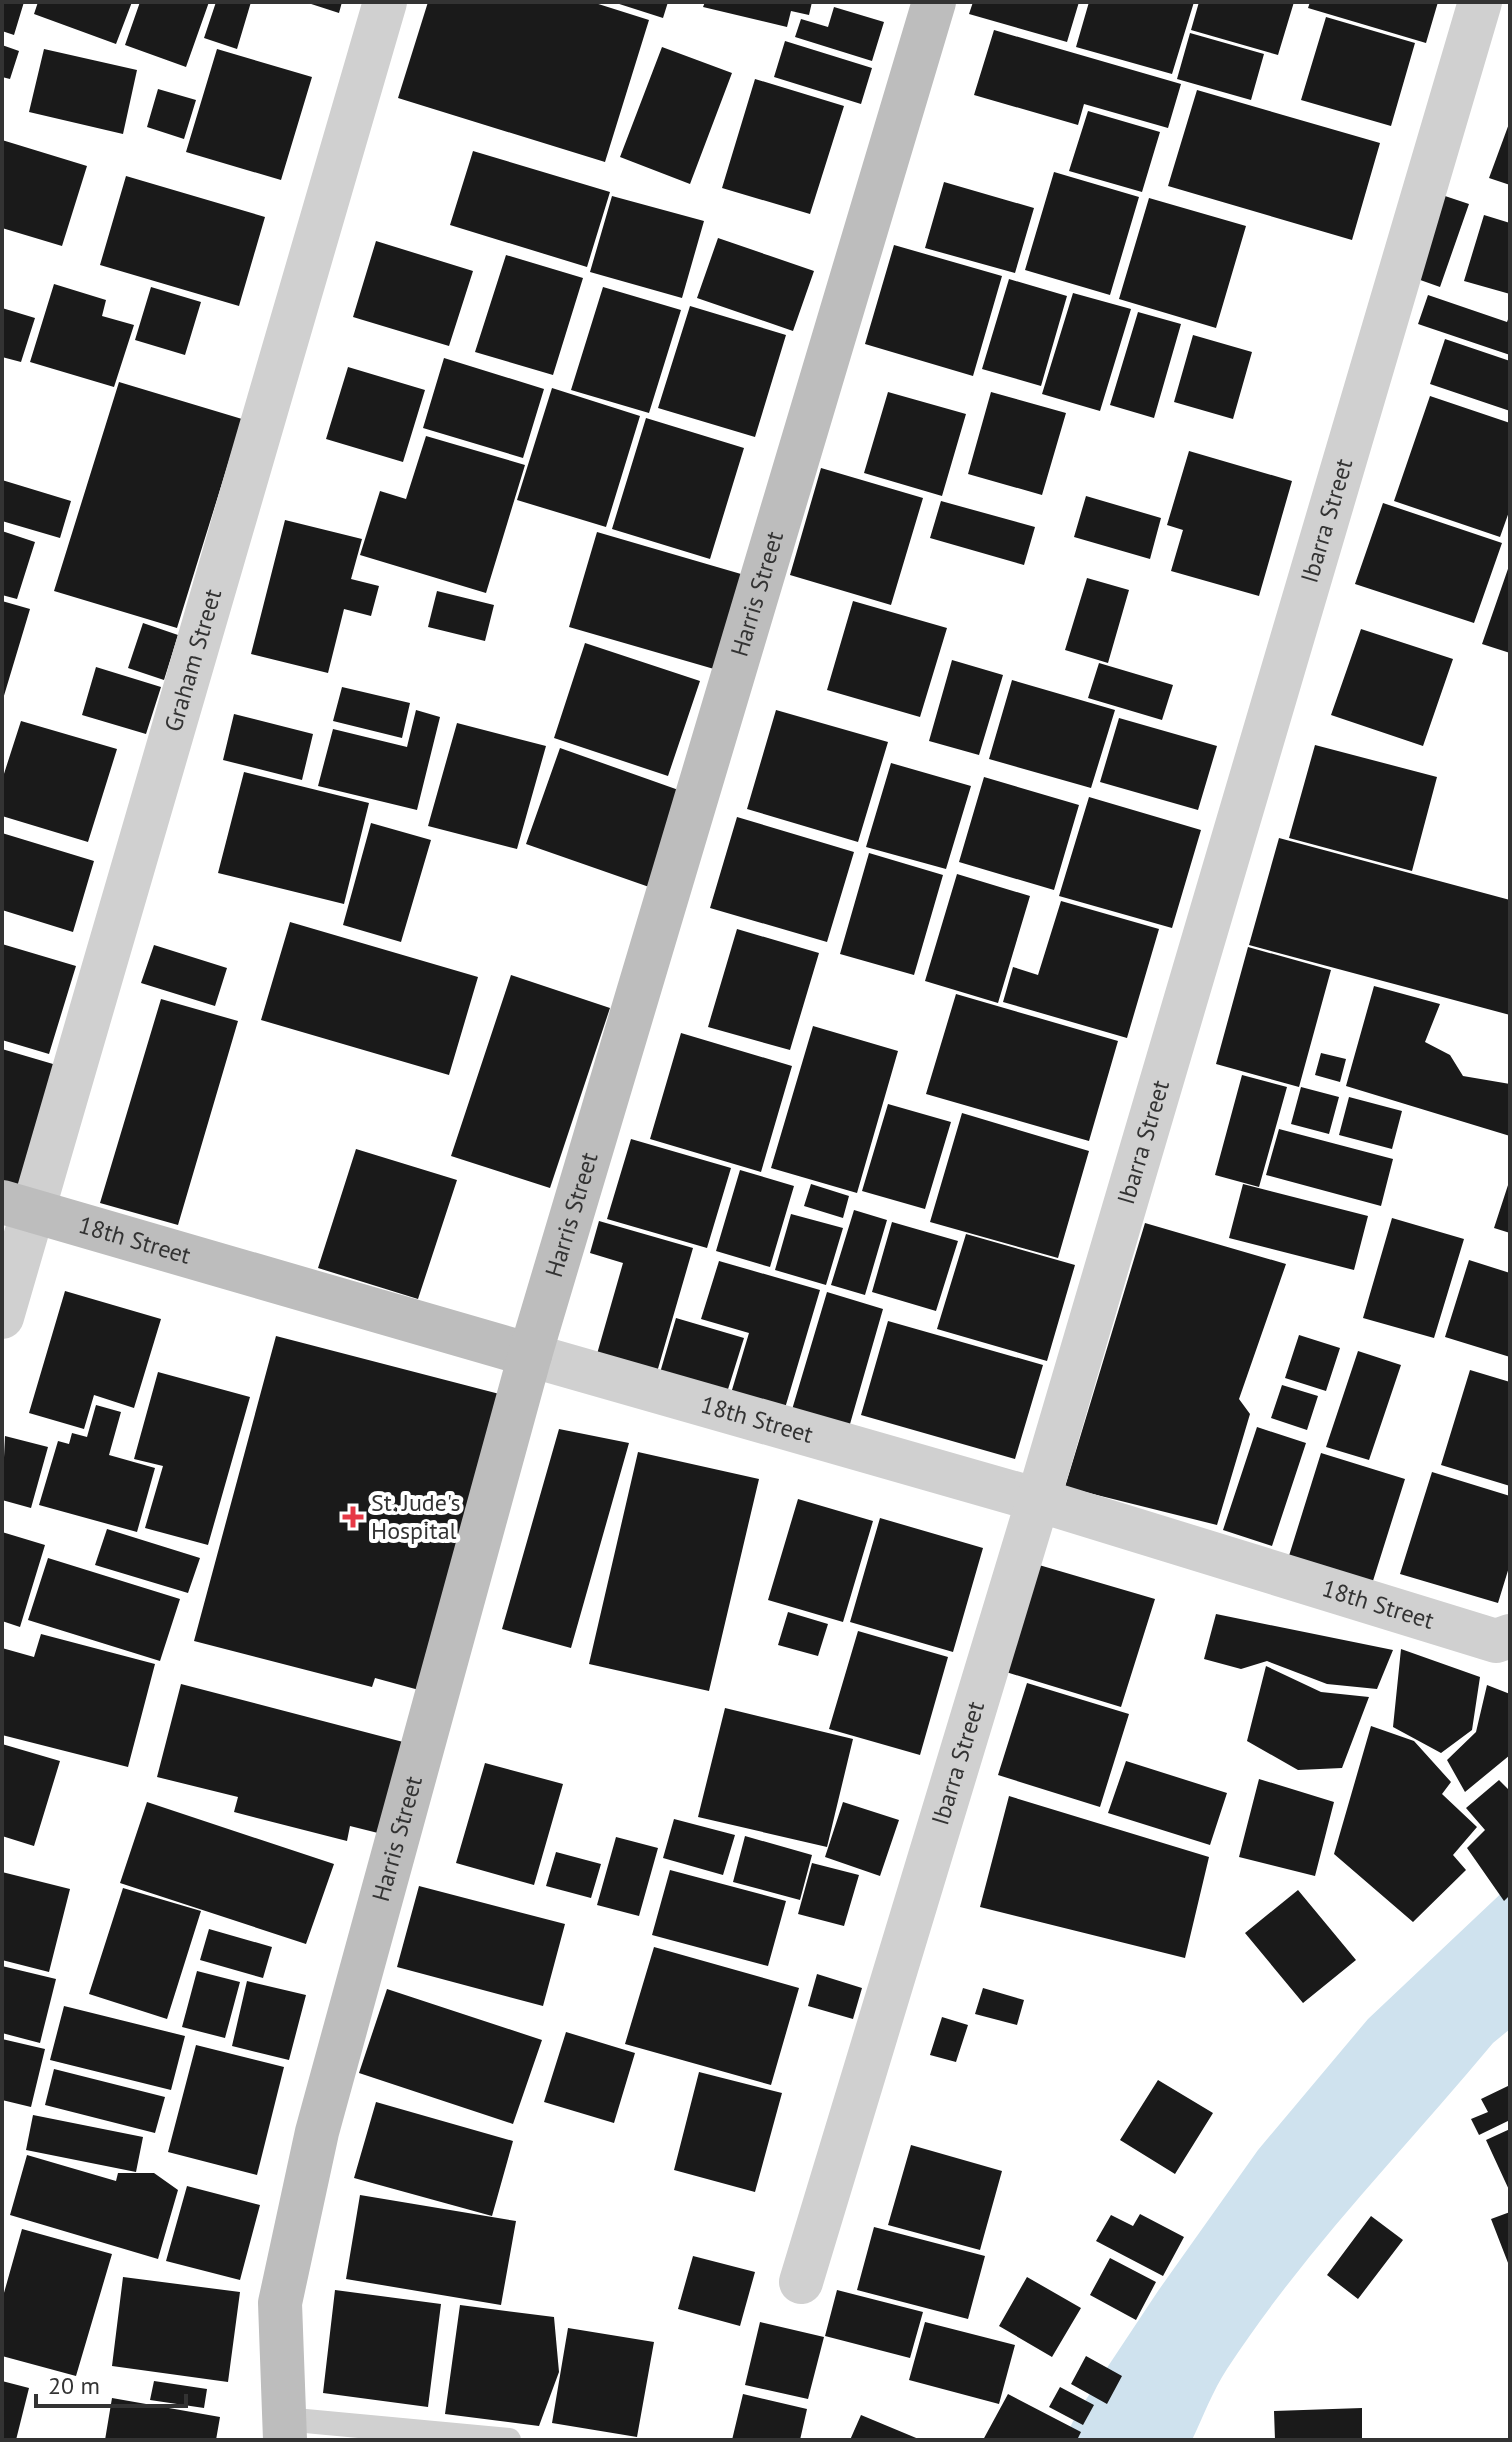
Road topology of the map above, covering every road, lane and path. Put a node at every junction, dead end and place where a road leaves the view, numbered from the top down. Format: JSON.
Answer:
{"nodes":[{"id":1,"x":385,"y":2,"type":"edge"},
{"id":2,"x":934,"y":2,"type":"edge"},
{"id":3,"x":1480,"y":2,"type":"edge"},
{"id":4,"x":17,"y":1207,"type":"edge"},
{"id":5,"x":2,"y":1317,"type":"edge"},
{"id":6,"x":530,"y":1355,"type":"junction"},
{"id":7,"x":1038,"y":1500,"type":"junction"},
{"id":8,"x":1510,"y":1636,"type":"edge"},
{"id":9,"x":801,"y":2282,"type":"dead end"},
{"id":10,"x":284,"y":2430,"type":"edge"},
{"id":11,"x":509,"y":2440,"type":"edge"}],
"edges":[{"from":1,"to":4,"type":"street","name":"Graham Street"},
{"from":2,"to":6,"type":"main road","name":"Harris Street"},
{"from":3,"to":7,"type":"street","name":"Ibarra Street"},
{"from":4,"to":5,"type":"street","name":"Graham Street"},
{"from":4,"to":6,"type":"main road","name":"18th Street"},
{"from":6,"to":7,"type":"street","name":"18th Street"},
{"from":6,"to":10,"type":"main road","name":"Harris Street"},
{"from":7,"to":8,"type":"street","name":"18th Street"},
{"from":7,"to":9,"type":"street","name":"Ibarra Street"},
{"from":10,"to":11,"type":"lane"}]}
